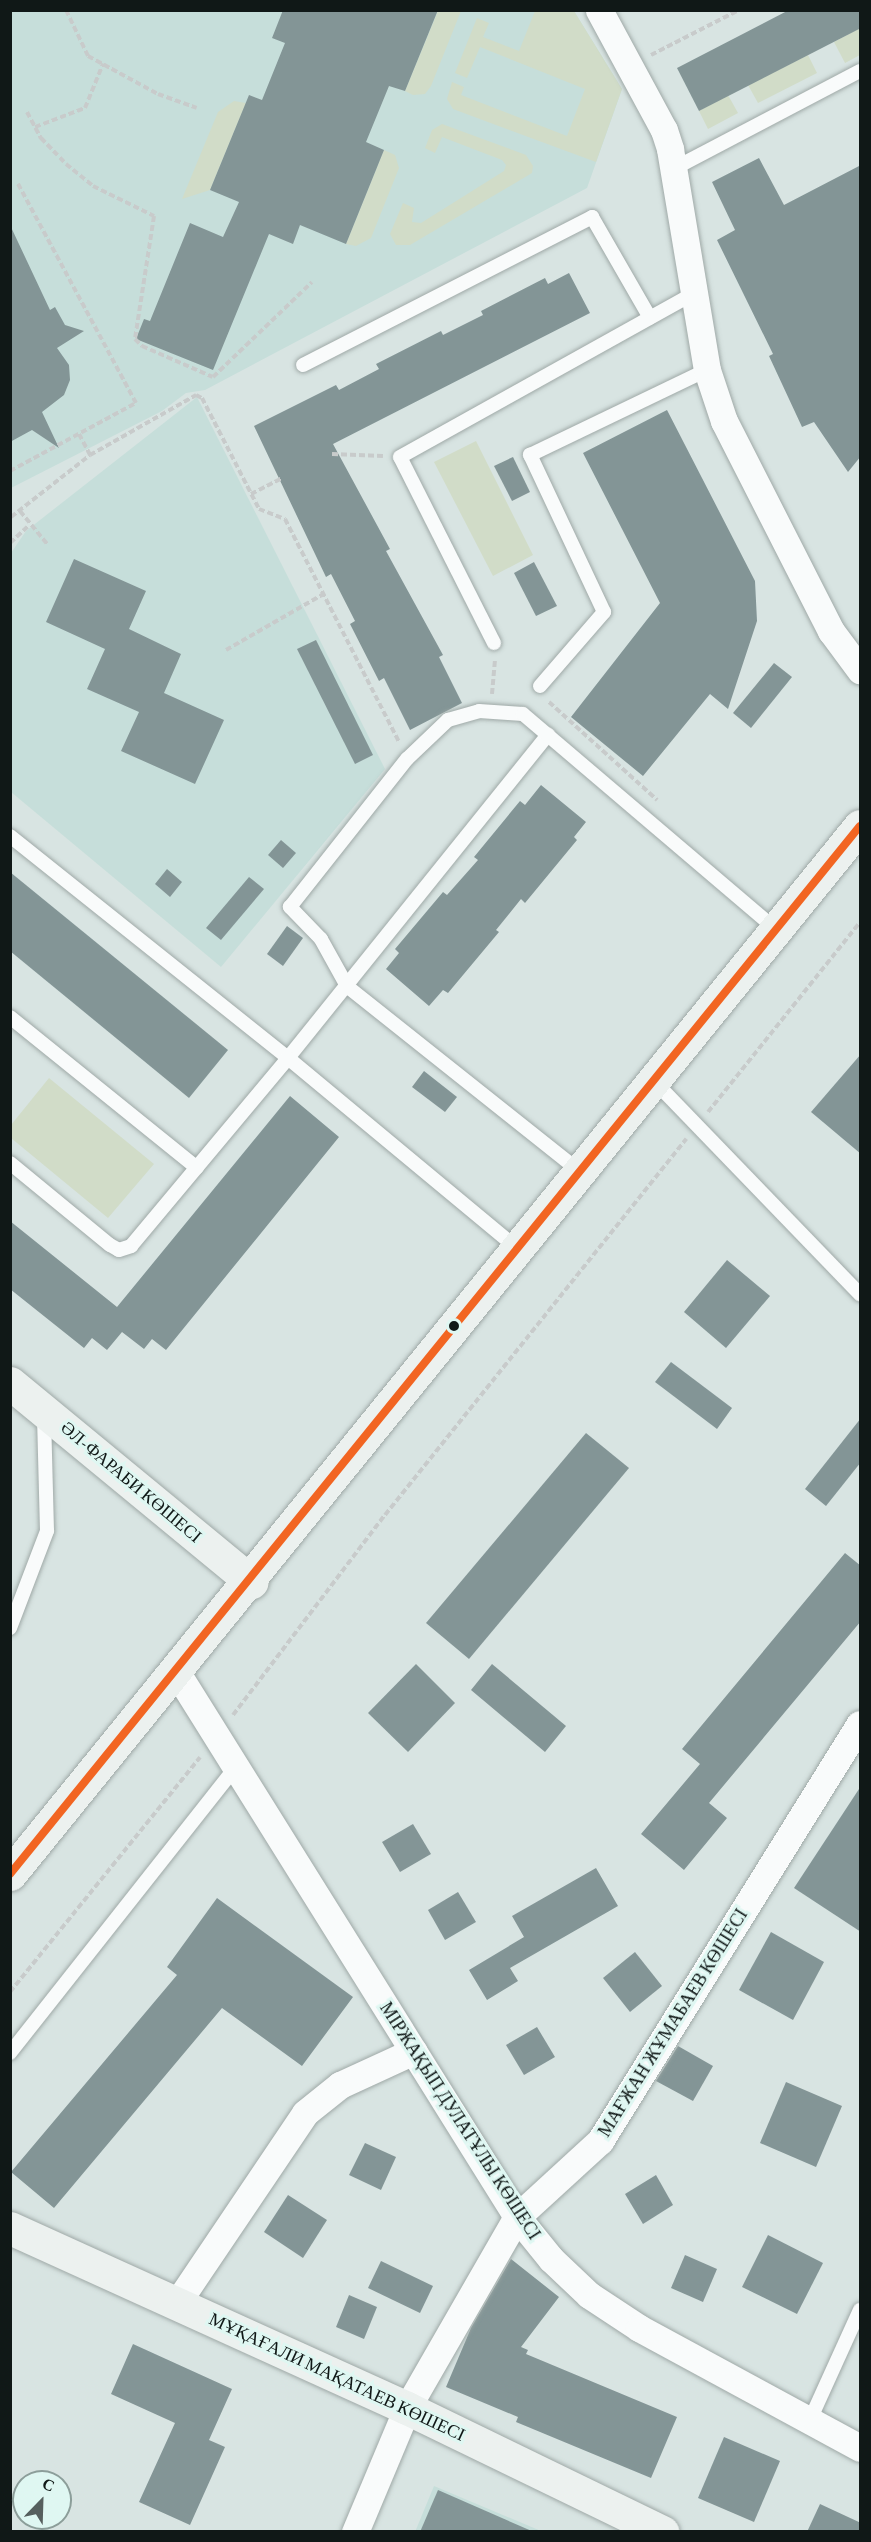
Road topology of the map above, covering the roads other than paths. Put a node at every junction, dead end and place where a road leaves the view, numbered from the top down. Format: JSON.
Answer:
{"nodes":[{"id":1,"x":599,"y":10,"type":"edge"},
{"id":2,"x":861,"y":71,"type":"edge"},
{"id":3,"x":675,"y":168,"type":"junction"},
{"id":4,"x":693,"y":294,"type":"junction"},
{"id":5,"x":650,"y":318,"type":"junction"},
{"id":6,"x":303,"y":365,"type":"dead end"},
{"id":7,"x":707,"y":369,"type":"junction"},
{"id":8,"x":494,"y":644,"type":"road end"},
{"id":9,"x":861,"y":670,"type":"edge"},
{"id":10,"x":540,"y":686,"type":"road end"},
{"id":11,"x":548,"y":735,"type":"junction"},
{"id":12,"x":861,"y":826,"type":"edge"},
{"id":13,"x":10,"y":836,"type":"edge"},
{"id":14,"x":776,"y":929,"type":"junction"},
{"id":15,"x":347,"y":986,"type":"junction"},
{"id":16,"x":10,"y":1017,"type":"edge"},
{"id":17,"x":288,"y":1058,"type":"junction"},
{"id":18,"x":653,"y":1080,"type":"junction"},
{"id":19,"x":10,"y":1163,"type":"edge"},
{"id":20,"x":197,"y":1168,"type":"junction"},
{"id":21,"x":578,"y":1170,"type":"junction"},
{"id":22,"x":516,"y":1246,"type":"junction"},
{"id":23,"x":861,"y":1294,"type":"edge"},
{"id":24,"x":10,"y":1383,"type":"edge"},
{"id":25,"x":44,"y":1410,"type":"junction"},
{"id":26,"x":251,"y":1582,"type":"junction"},
{"id":27,"x":10,"y":1628,"type":"edge"},
{"id":28,"x":177,"y":1673,"type":"junction"},
{"id":29,"x":861,"y":1724,"type":"edge"},
{"id":30,"x":238,"y":1764,"type":"junction"},
{"id":31,"x":10,"y":1874,"type":"edge"},
{"id":32,"x":414,"y":2051,"type":"junction"},
{"id":33,"x":10,"y":2053,"type":"edge"},
{"id":34,"x":517,"y":2217,"type":"junction"},
{"id":35,"x":10,"y":2228,"type":"edge"},
{"id":36,"x":177,"y":2303,"type":"junction"},
{"id":37,"x":861,"y":2310,"type":"edge"},
{"id":38,"x":407,"y":2408,"type":"junction"},
{"id":39,"x":810,"y":2420,"type":"junction"},
{"id":40,"x":861,"y":2448,"type":"edge"},
{"id":41,"x":355,"y":2532,"type":"edge"},
{"id":42,"x":662,"y":2532,"type":"edge"}],
"edges":[{"from":1,"to":3,"type":"street"},
{"from":2,"to":3,"type":"lane"},
{"from":3,"to":4,"type":"street"},
{"from":4,"to":5,"type":"lane"},
{"from":4,"to":7,"type":"street"},
{"from":5,"to":6,"type":"lane"},
{"from":5,"to":8,"type":"lane"},
{"from":7,"to":9,"type":"street"},
{"from":7,"to":10,"type":"lane"},
{"from":11,"to":14,"type":"lane"},
{"from":11,"to":15,"type":"lane"},
{"from":11,"to":15,"type":"lane"},
{"from":12,"to":14,"type":"main road"},
{"from":13,"to":17,"type":"lane"},
{"from":14,"to":18,"type":"main road"},
{"from":15,"to":17,"type":"lane"},
{"from":15,"to":21,"type":"lane"},
{"from":16,"to":20,"type":"lane"},
{"from":17,"to":20,"type":"lane"},
{"from":17,"to":22,"type":"lane"},
{"from":18,"to":21,"type":"main road"},
{"from":18,"to":23,"type":"lane"},
{"from":19,"to":20,"type":"lane"},
{"from":21,"to":22,"type":"main road"},
{"from":22,"to":26,"type":"main road"},
{"from":24,"to":25,"type":"main road","name":"ӘЛ-ФАРАБИ КӨШЕСІ"},
{"from":25,"to":26,"type":"main road","name":"ӘЛ-ФАРАБИ КӨШЕСІ"},
{"from":25,"to":27,"type":"lane"},
{"from":26,"to":28,"type":"main road"},
{"from":28,"to":30,"type":"street","name":"МІРЖАҚЫП ДУЛАТҰЛЫ КӨШЕСІ"},
{"from":28,"to":31,"type":"main road"},
{"from":29,"to":34,"type":"street","name":"МАҒЖАН ЖҰМАБАЕВ КӨШЕСІ"},
{"from":30,"to":32,"type":"street","name":"МІРЖАҚЫП ДУЛАТҰЛЫ КӨШЕСІ"},
{"from":30,"to":33,"type":"lane"},
{"from":32,"to":34,"type":"street","name":"МІРЖАҚЫП ДУЛАТҰЛЫ КӨШЕСІ"},
{"from":32,"to":36,"type":"street"},
{"from":34,"to":38,"type":"street","name":"МАҒЖАН ЖҰМАБАЕВ КӨШЕСІ"},
{"from":34,"to":39,"type":"street","name":"МІРЖАҚЫП ДУЛАТҰЛЫ КӨШЕСІ"},
{"from":35,"to":36,"type":"main road","name":"МҰҚАҒАЛИ МАҚАТАЕВ КӨШЕСІ"},
{"from":36,"to":38,"type":"main road","name":"МҰҚАҒАЛИ МАҚАТАЕВ КӨШЕСІ"},
{"from":37,"to":39,"type":"lane"},
{"from":38,"to":41,"type":"street","name":"МАҒЖАН ЖҰМАБАЕВ КӨШЕСІ"},
{"from":38,"to":42,"type":"main road","name":"МҰҚАҒАЛИ МАҚАТАЕВ КӨШЕСІ"},
{"from":39,"to":40,"type":"street","name":"МІРЖАҚЫП ДУЛАТҰЛЫ КӨШЕСІ"}]}
